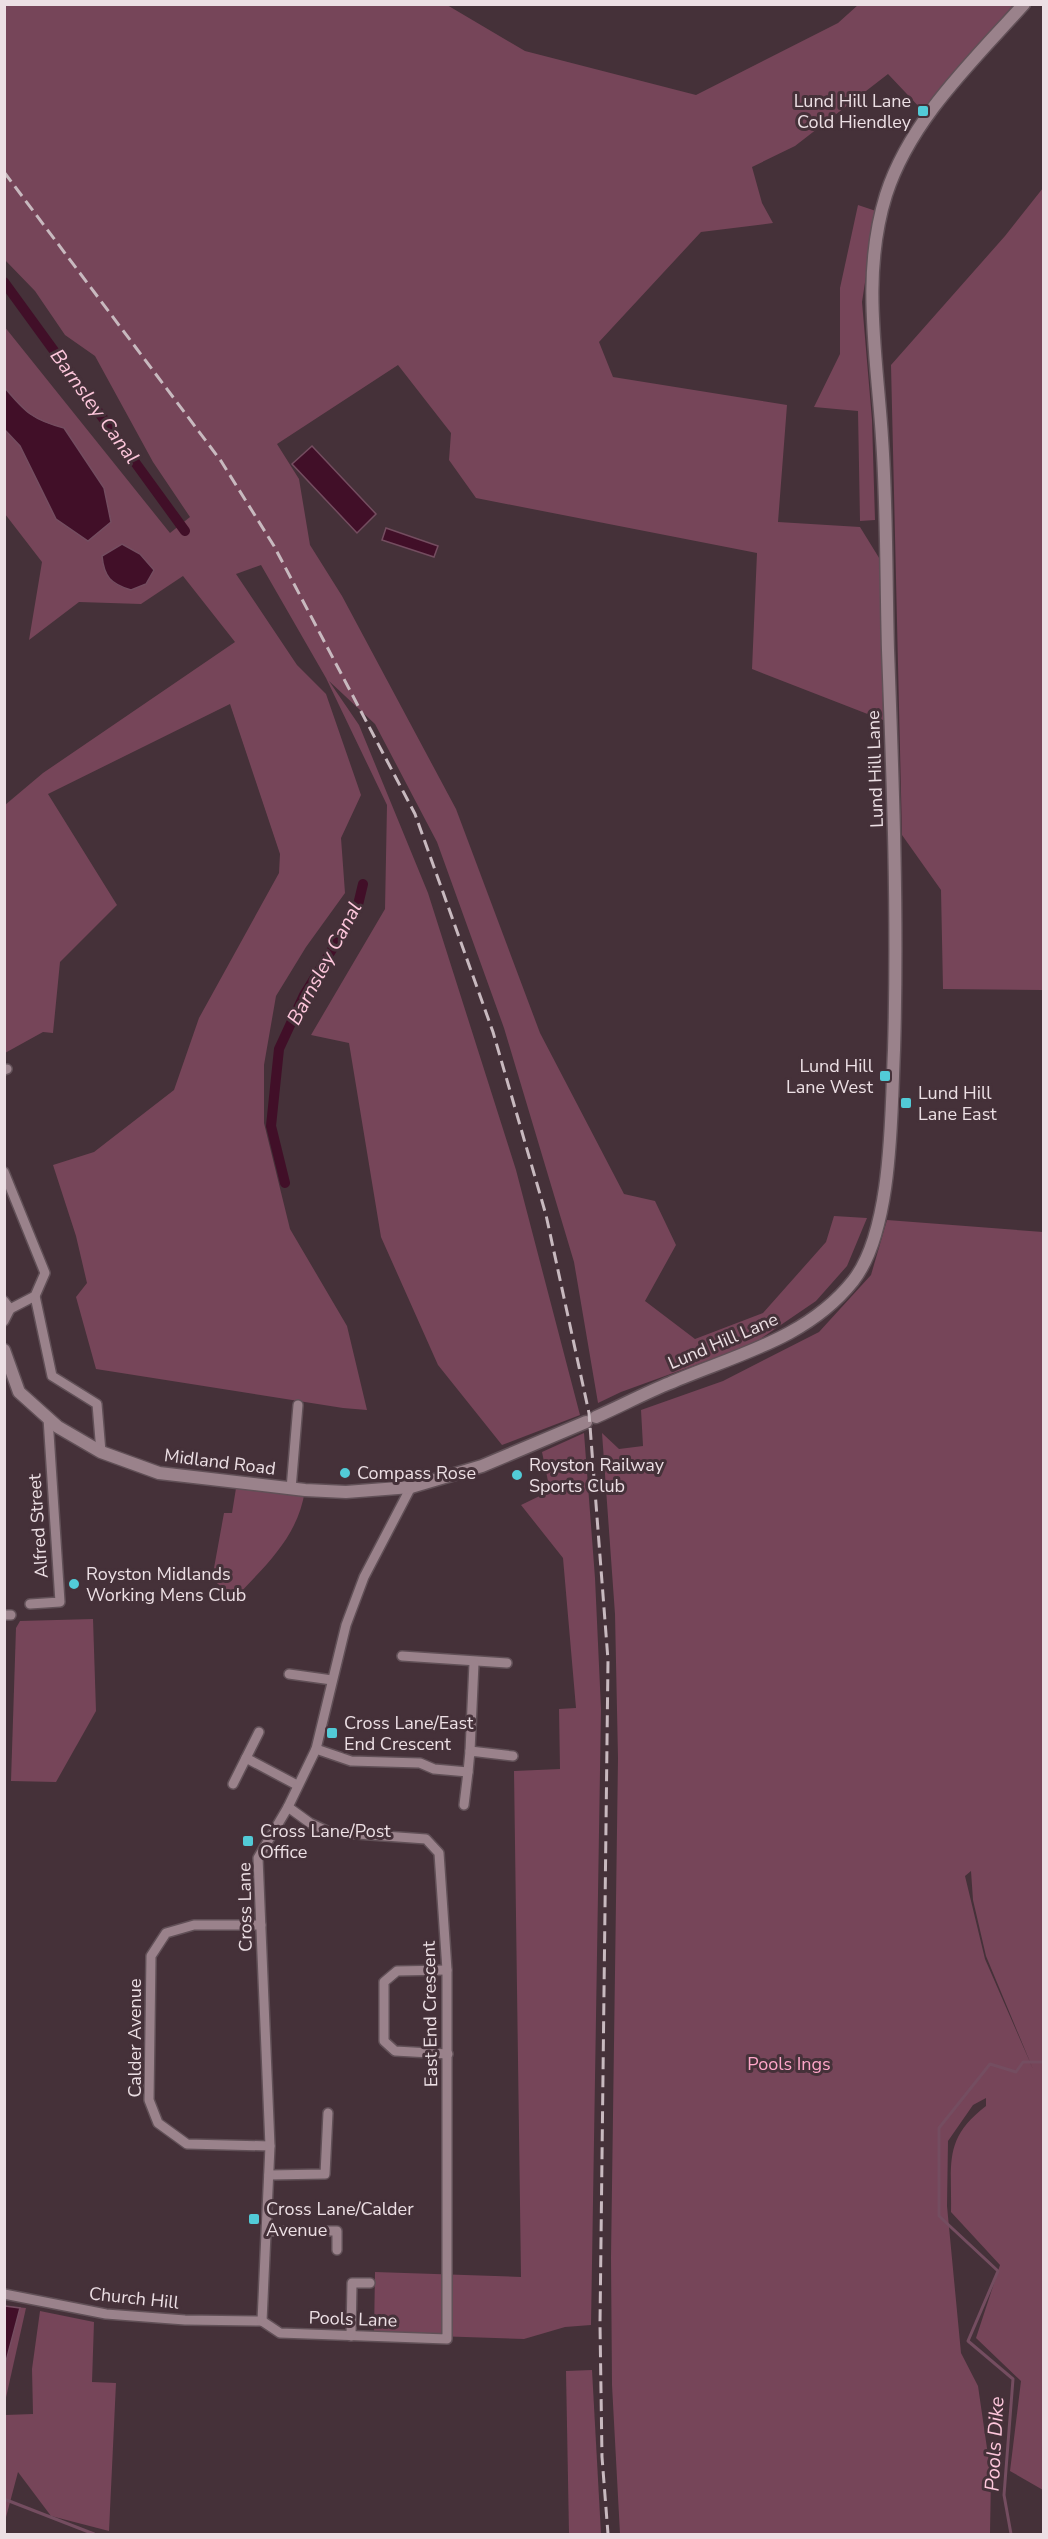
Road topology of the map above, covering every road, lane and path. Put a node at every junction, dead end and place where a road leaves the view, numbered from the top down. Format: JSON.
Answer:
{"nodes":[{"id":1,"x":1023,"y":4,"type":"edge"},
{"id":2,"x":4,"y":1172,"type":"edge"},
{"id":3,"x":35,"y":1296,"type":"junction"},
{"id":4,"x":7,"y":1305,"type":"edge"},
{"id":5,"x":4,"y":1321,"type":"edge"},
{"id":6,"x":4,"y":1350,"type":"edge"},
{"id":7,"x":298,"y":1405,"type":"dead end"},
{"id":8,"x":48,"y":1418,"type":"junction"},
{"id":9,"x":101,"y":1452,"type":"junction"},
{"id":10,"x":411,"y":1487,"type":"junction"},
{"id":11,"x":291,"y":1489,"type":"junction"},
{"id":12,"x":30,"y":1604,"type":"dead end"},
{"id":13,"x":402,"y":1656,"type":"dead end"},
{"id":14,"x":474,"y":1663,"type":"junction"},
{"id":15,"x":507,"y":1663,"type":"dead end"},
{"id":16,"x":289,"y":1674,"type":"dead end"},
{"id":17,"x":332,"y":1680,"type":"junction"},
{"id":18,"x":259,"y":1732,"type":"dead end"},
{"id":19,"x":316,"y":1749,"type":"junction"},
{"id":20,"x":470,"y":1751,"type":"junction"},
{"id":21,"x":513,"y":1756,"type":"dead end"},
{"id":22,"x":246,"y":1758,"type":"junction"},
{"id":23,"x":468,"y":1772,"type":"junction"},
{"id":24,"x":233,"y":1784,"type":"dead end"},
{"id":25,"x":297,"y":1785,"type":"junction"},
{"id":26,"x":464,"y":1805,"type":"dead end"},
{"id":27,"x":288,"y":1807,"type":"junction"},
{"id":28,"x":261,"y":1925,"type":"junction"},
{"id":29,"x":447,"y":1970,"type":"junction"},
{"id":30,"x":448,"y":2054,"type":"junction"},
{"id":31,"x":328,"y":2113,"type":"dead end"},
{"id":32,"x":270,"y":2146,"type":"junction"},
{"id":33,"x":269,"y":2175,"type":"junction"},
{"id":34,"x":268,"y":2231,"type":"junction"},
{"id":35,"x":337,"y":2250,"type":"dead end"},
{"id":36,"x":370,"y":2283,"type":"dead end"},
{"id":37,"x":4,"y":2294,"type":"edge"},
{"id":38,"x":262,"y":2321,"type":"junction"},
{"id":39,"x":351,"y":2336,"type":"junction"},
{"id":40,"x":447,"y":2339,"type":"joint"}],
"edges":[{"from":1,"to":10,"type":"main road","name":"Lund Hill Lane"},
{"from":2,"to":3,"type":"street"},
{"from":3,"to":4,"type":"street"},
{"from":3,"to":9,"type":"street"},
{"from":4,"to":5,"type":"street"},
{"from":6,"to":8,"type":"main road","name":"Midland Road"},
{"from":7,"to":11,"type":"street"},
{"from":8,"to":9,"type":"main road","name":"Midland Road"},
{"from":8,"to":12,"type":"street","name":"Alfred Street"},
{"from":9,"to":11,"type":"main road","name":"Midland Road"},
{"from":10,"to":11,"type":"main road","name":"Midland Road"},
{"from":10,"to":17,"type":"street","name":"Cross Lane"},
{"from":13,"to":14,"type":"street"},
{"from":14,"to":15,"type":"street"},
{"from":14,"to":20,"type":"street"},
{"from":16,"to":17,"type":"street"},
{"from":17,"to":19,"type":"street","name":"Cross Lane"},
{"from":18,"to":22,"type":"street"},
{"from":19,"to":23,"type":"street"},
{"from":19,"to":25,"type":"street","name":"Cross Lane"},
{"from":20,"to":21,"type":"street"},
{"from":20,"to":23,"type":"street"},
{"from":22,"to":24,"type":"street"},
{"from":22,"to":25,"type":"street"},
{"from":23,"to":26,"type":"street"},
{"from":25,"to":27,"type":"street","name":"Cross Lane"},
{"from":27,"to":28,"type":"street","name":"Cross Lane"},
{"from":27,"to":29,"type":"street","name":"East End Crescent"},
{"from":28,"to":32,"type":"street","name":"Cross Lane"},
{"from":28,"to":32,"type":"street","name":"Calder Avenue"},
{"from":29,"to":30,"type":"street","name":"East End Crescent"},
{"from":29,"to":30,"type":"street"},
{"from":30,"to":40,"type":"street","name":"East End Crescent"},
{"from":31,"to":33,"type":"street"},
{"from":32,"to":33,"type":"street","name":"Cross Lane"},
{"from":33,"to":34,"type":"street","name":"Cross Lane"},
{"from":34,"to":35,"type":"street"},
{"from":34,"to":38,"type":"street","name":"Cross Lane"},
{"from":36,"to":39,"type":"street"},
{"from":37,"to":38,"type":"street","name":"Church Hill"},
{"from":38,"to":39,"type":"street","name":"Pools Lane"},
{"from":39,"to":40,"type":"street","name":"Pools Lane"}]}
